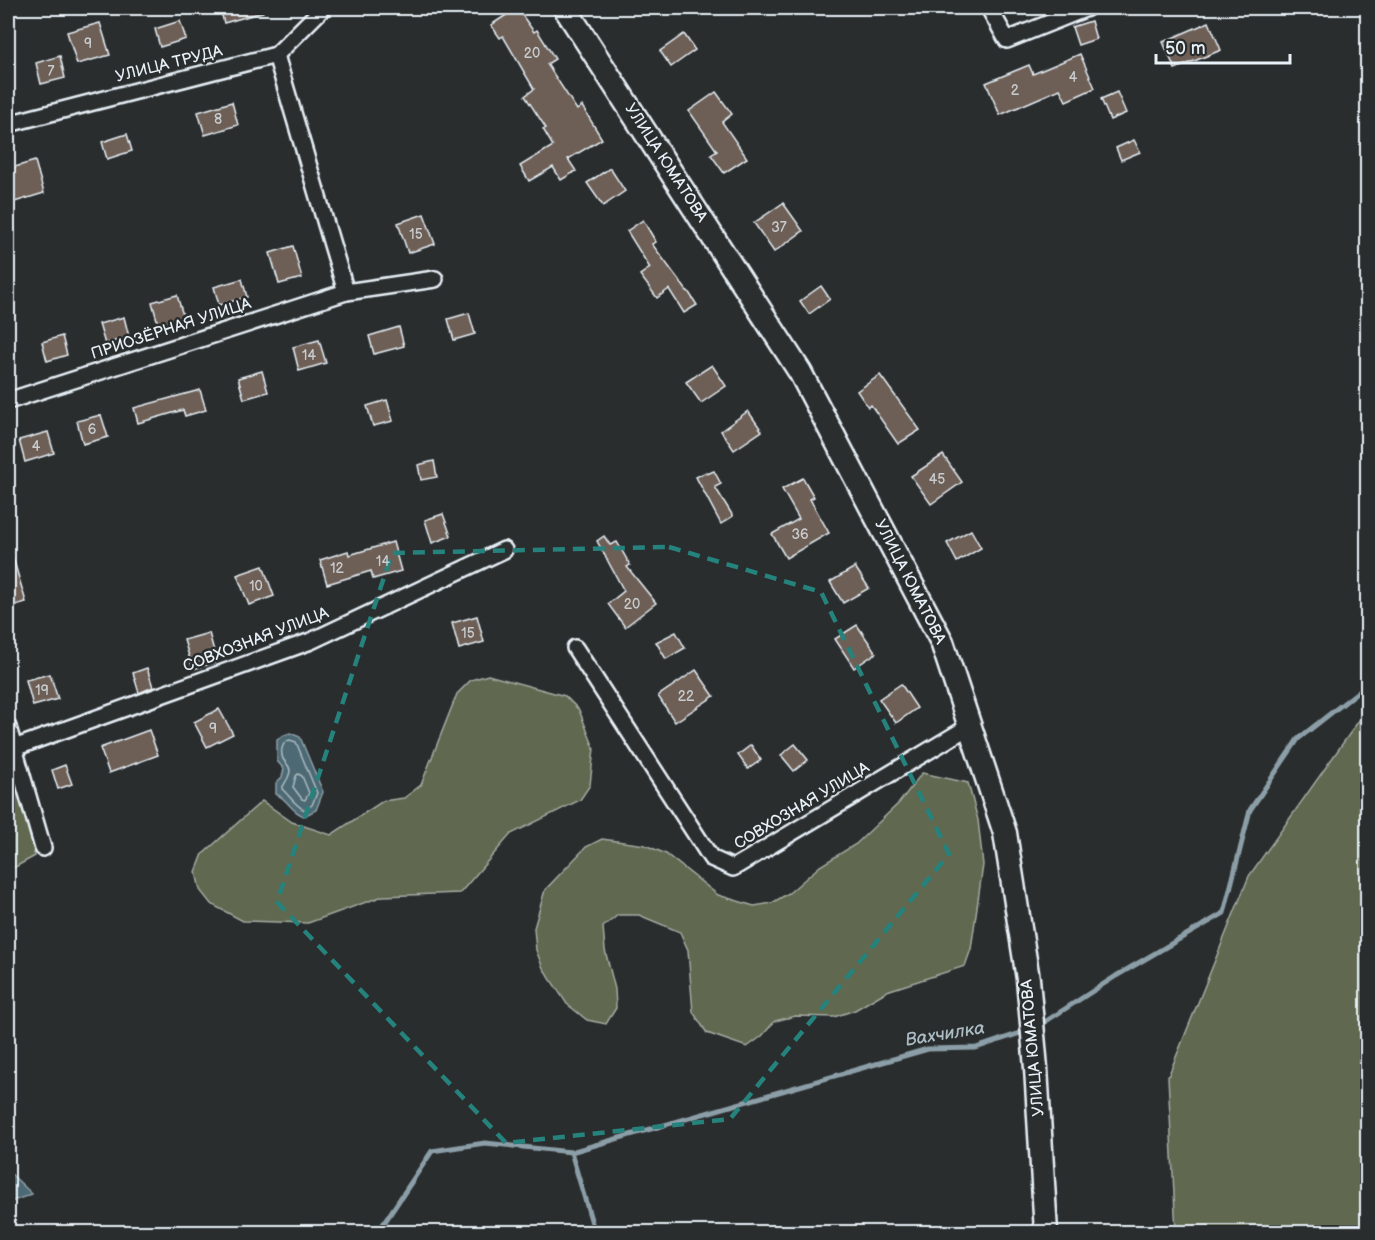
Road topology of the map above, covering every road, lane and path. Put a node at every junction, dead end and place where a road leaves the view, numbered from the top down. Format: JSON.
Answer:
{"nodes":[{"id":1,"x":323,"y":8,"type":"edge"},
{"id":2,"x":565,"y":8,"type":"edge"},
{"id":3,"x":989,"y":8,"type":"edge"},
{"id":4,"x":1087,"y":8,"type":"edge"},
{"id":5,"x":276,"y":55,"type":"junction"},
{"id":6,"x":8,"y":124,"type":"edge"},
{"id":7,"x":435,"y":279,"type":"dead end"},
{"id":8,"x":346,"y":292,"type":"junction"},
{"id":9,"x":8,"y":401,"type":"edge"},
{"id":10,"x":504,"y":550,"type":"dead end"},
{"id":11,"x":574,"y":648,"type":"dead end"},
{"id":12,"x":970,"y":726,"type":"junction"},
{"id":13,"x":8,"y":727,"type":"edge"},
{"id":14,"x":14,"y":748,"type":"junction"},
{"id":15,"x":43,"y":848,"type":"dead end"},
{"id":16,"x":1046,"y":1233,"type":"edge"}],
"edges":[{"from":1,"to":5,"type":"street"},
{"from":2,"to":12,"type":"main road","name":"УЛИЦА ЮМАТОВА"},
{"from":3,"to":4,"type":"street"},
{"from":5,"to":6,"type":"street","name":"УЛИЦА ТРУДА"},
{"from":5,"to":8,"type":"street"},
{"from":7,"to":8,"type":"street","name":"ПРИОЗЁРНАЯ УЛИЦА"},
{"from":8,"to":9,"type":"street","name":"ПРИОЗЁРНАЯ УЛИЦА"},
{"from":10,"to":14,"type":"street","name":"СОВХОЗНАЯ УЛИЦА"},
{"from":11,"to":12,"type":"street","name":"СОВХОЗНАЯ УЛИЦА"},
{"from":12,"to":16,"type":"main road","name":"УЛИЦА ЮМАТОВА"},
{"from":13,"to":14,"type":"street"},
{"from":14,"to":15,"type":"street"}]}
